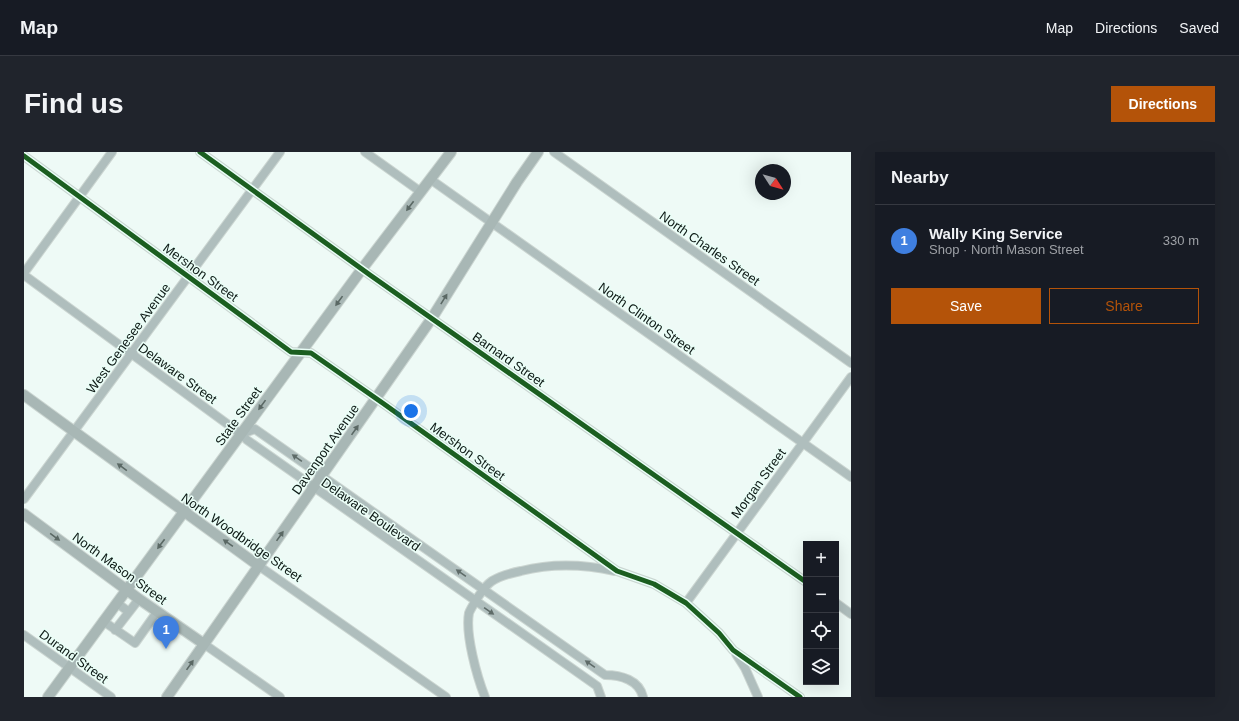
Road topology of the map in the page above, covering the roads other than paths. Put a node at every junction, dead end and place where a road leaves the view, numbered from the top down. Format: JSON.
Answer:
{"nodes":[{"id":1,"x":112,"y":152,"type":"edge"},
{"id":2,"x":200,"y":152,"type":"edge"},
{"id":3,"x":280,"y":152,"type":"edge"},
{"id":4,"x":365,"y":152,"type":"edge"},
{"id":5,"x":451,"y":152,"type":"edge"},
{"id":6,"x":538,"y":152,"type":"edge"},
{"id":7,"x":554,"y":152,"type":"edge"},
{"id":8,"x":24,"y":156,"type":"edge"},
{"id":9,"x":430,"y":179,"type":"junction"},
{"id":10,"x":252,"y":189,"type":"junction"},
{"id":11,"x":421,"y":192,"type":"junction"},
{"id":12,"x":79,"y":197,"type":"junction"},
{"id":13,"x":492,"y":223,"type":"junction"},
{"id":14,"x":362,"y":269,"type":"junction"},
{"id":15,"x":24,"y":274,"type":"edge"},
{"id":16,"x":188,"y":276,"type":"junction"},
{"id":17,"x":432,"y":318,"type":"junction"},
{"id":18,"x":301,"y":352,"type":"junction"},
{"id":19,"x":131,"y":354,"type":"junction"},
{"id":20,"x":851,"y":363,"type":"edge"},
{"id":21,"x":851,"y":377,"type":"edge"},
{"id":22,"x":24,"y":395,"type":"edge"},
{"id":23,"x":377,"y":398,"type":"junction"},
{"id":24,"x":74,"y":431,"type":"junction"},
{"id":25,"x":241,"y":434,"type":"junction"},
{"id":26,"x":803,"y":443,"type":"junction"},
{"id":27,"x":323,"y":476,"type":"junction"},
{"id":28,"x":851,"y":476,"type":"edge"},
{"id":29,"x":314,"y":488,"type":"junction"},
{"id":30,"x":24,"y":499,"type":"edge"},
{"id":31,"x":184,"y":512,"type":"junction"},
{"id":32,"x":24,"y":514,"type":"edge"},
{"id":33,"x":736,"y":533,"type":"junction"},
{"id":34,"x":259,"y":566,"type":"junction"},
{"id":35,"x":618,"y":572,"type":"junction"},
{"id":36,"x":803,"y":580,"type":"edge"},
{"id":37,"x":483,"y":589,"type":"junction"},
{"id":38,"x":126,"y":590,"type":"junction"},
{"id":39,"x":139,"y":599,"type":"junction"},
{"id":40,"x":475,"y":601,"type":"junction"},
{"id":41,"x":117,"y":603,"type":"junction"},
{"id":42,"x":686,"y":603,"type":"junction"},
{"id":43,"x":839,"y":605,"type":"edge"},
{"id":44,"x":129,"y":612,"type":"junction"},
{"id":45,"x":157,"y":612,"type":"junction"},
{"id":46,"x":851,"y":614,"type":"edge"},
{"id":47,"x":103,"y":621,"type":"junction"},
{"id":48,"x":115,"y":630,"type":"junction"},
{"id":49,"x":24,"y":635,"type":"edge"},
{"id":50,"x":204,"y":644,"type":"junction"},
{"id":51,"x":734,"y":650,"type":"junction"},
{"id":52,"x":69,"y":668,"type":"junction"},
{"id":53,"x":605,"y":675,"type":"junction"},
{"id":54,"x":597,"y":686,"type":"junction"},
{"id":55,"x":48,"y":697,"type":"edge"},
{"id":56,"x":111,"y":697,"type":"edge"},
{"id":57,"x":167,"y":697,"type":"edge"},
{"id":58,"x":280,"y":697,"type":"edge"},
{"id":59,"x":446,"y":697,"type":"edge"},
{"id":60,"x":485,"y":697,"type":"edge"},
{"id":61,"x":601,"y":697,"type":"edge"},
{"id":62,"x":644,"y":697,"type":"edge"},
{"id":63,"x":758,"y":697,"type":"edge"},
{"id":64,"x":800,"y":697,"type":"edge"}],
"edges":[{"from":1,"to":12,"type":"street"},
{"from":2,"to":10,"type":"street","name":"Barnard Street"},
{"from":3,"to":10,"type":"street","name":"West Genesee Avenue"},
{"from":4,"to":11,"type":"street"},
{"from":5,"to":9,"type":"main road","name":"State Street"},
{"from":6,"to":13,"type":"main road","name":"Davenport Avenue"},
{"from":7,"to":20,"type":"street","name":"North Charles Street"},
{"from":8,"to":12,"type":"street","name":"Mershon Street"},
{"from":9,"to":11,"type":"main road","name":"State Street"},
{"from":9,"to":13,"type":"street","name":"North Clinton Street"},
{"from":10,"to":14,"type":"street","name":"Barnard Street"},
{"from":10,"to":16,"type":"street","name":"West Genesee Avenue"},
{"from":11,"to":14,"type":"main road","name":"State Street","one_way":true},
{"from":12,"to":15,"type":"street"},
{"from":12,"to":16,"type":"street","name":"Mershon Street"},
{"from":17,"to":13,"type":"main road","name":"Davenport Avenue","one_way":true},
{"from":13,"to":26,"type":"street","name":"North Clinton Street"},
{"from":14,"to":17,"type":"street","name":"Barnard Street"},
{"from":14,"to":18,"type":"main road","name":"State Street","one_way":true},
{"from":15,"to":19,"type":"street","name":"Delaware Street"},
{"from":16,"to":18,"type":"street","name":"Mershon Street"},
{"from":16,"to":19,"type":"street","name":"West Genesee Avenue"},
{"from":17,"to":23,"type":"main road","name":"Davenport Avenue"},
{"from":17,"to":33,"type":"street","name":"Barnard Street"},
{"from":18,"to":23,"type":"street","name":"Mershon Street"},
{"from":18,"to":25,"type":"main road","name":"State Street","one_way":true},
{"from":19,"to":24,"type":"street","name":"West Genesee Avenue"},
{"from":19,"to":25,"type":"street","name":"Delaware Street"},
{"from":21,"to":26,"type":"street","name":"Morgan Street"},
{"from":22,"to":24,"type":"main road","name":"North Woodbridge Street"},
{"from":27,"to":23,"type":"main road","name":"Davenport Avenue","one_way":true},
{"from":23,"to":35,"type":"street","name":"Mershon Street"},
{"from":24,"to":30,"type":"street","name":"West Genesee Avenue"},
{"from":31,"to":24,"type":"main road","name":"North Woodbridge Street","one_way":true},
{"from":27,"to":25,"type":"street","name":"Delaware Boulevard","one_way":true},
{"from":25,"to":29,"type":"street","name":"Delaware Boulevard"},
{"from":25,"to":31,"type":"main road","name":"State Street"},
{"from":26,"to":28,"type":"street","name":"North Clinton Street"},
{"from":26,"to":33,"type":"street","name":"Morgan Street"},
{"from":27,"to":29,"type":"main road","name":"Davenport Avenue"},
{"from":37,"to":27,"type":"street","name":"Delaware Boulevard","one_way":true},
{"from":34,"to":29,"type":"main road","name":"Davenport Avenue","one_way":true},
{"from":29,"to":40,"type":"street","name":"Delaware Boulevard"},
{"from":34,"to":31,"type":"main road","name":"North Woodbridge Street","one_way":true},
{"from":31,"to":38,"type":"main road","name":"State Street","one_way":true},
{"from":32,"to":38,"type":"main road","name":"North Mason Street","one_way":true},
{"from":33,"to":36,"type":"street","name":"Barnard Street"},
{"from":33,"to":42,"type":"street","name":"Morgan Street"},
{"from":34,"to":50,"type":"main road","name":"Davenport Avenue"},
{"from":34,"to":59,"type":"street","name":"North Woodbridge Street"},
{"from":35,"to":37,"type":"street"},
{"from":35,"to":42,"type":"street","name":"Mershon Street"},
{"from":37,"to":40,"type":"street"},
{"from":53,"to":37,"type":"street","name":"Delaware Boulevard","one_way":true},
{"from":38,"to":39,"type":"main road","name":"North Mason Street"},
{"from":38,"to":41,"type":"main road","name":"State Street"},
{"from":39,"to":44,"type":"street"},
{"from":39,"to":45,"type":"main road","name":"North Mason Street"},
{"from":40,"to":54,"type":"street","name":"Delaware Boulevard","one_way":true},
{"from":40,"to":60,"type":"street"},
{"from":41,"to":44,"type":"street"},
{"from":41,"to":47,"type":"main road","name":"State Street"},
{"from":42,"to":51,"type":"street","name":"Mershon Street"},
{"from":43,"to":46,"type":"street"},
{"from":44,"to":48,"type":"street"},
{"from":45,"to":48,"type":"street"},
{"from":45,"to":50,"type":"main road","name":"North Mason Street"},
{"from":47,"to":48,"type":"street"},
{"from":47,"to":52,"type":"main road","name":"State Street"},
{"from":49,"to":52,"type":"street","name":"Durand Street"},
{"from":57,"to":50,"type":"main road","name":"Davenport Avenue","one_way":true},
{"from":50,"to":58,"type":"street","name":"North Mason Street"},
{"from":51,"to":63,"type":"street"},
{"from":51,"to":64,"type":"street","name":"Mershon Street"},
{"from":52,"to":55,"type":"main road","name":"State Street"},
{"from":52,"to":56,"type":"street","name":"Durand Street"},
{"from":53,"to":54,"type":"street"},
{"from":53,"to":62,"type":"street","name":"Delaware Boulevard"},
{"from":54,"to":61,"type":"street"}]}
